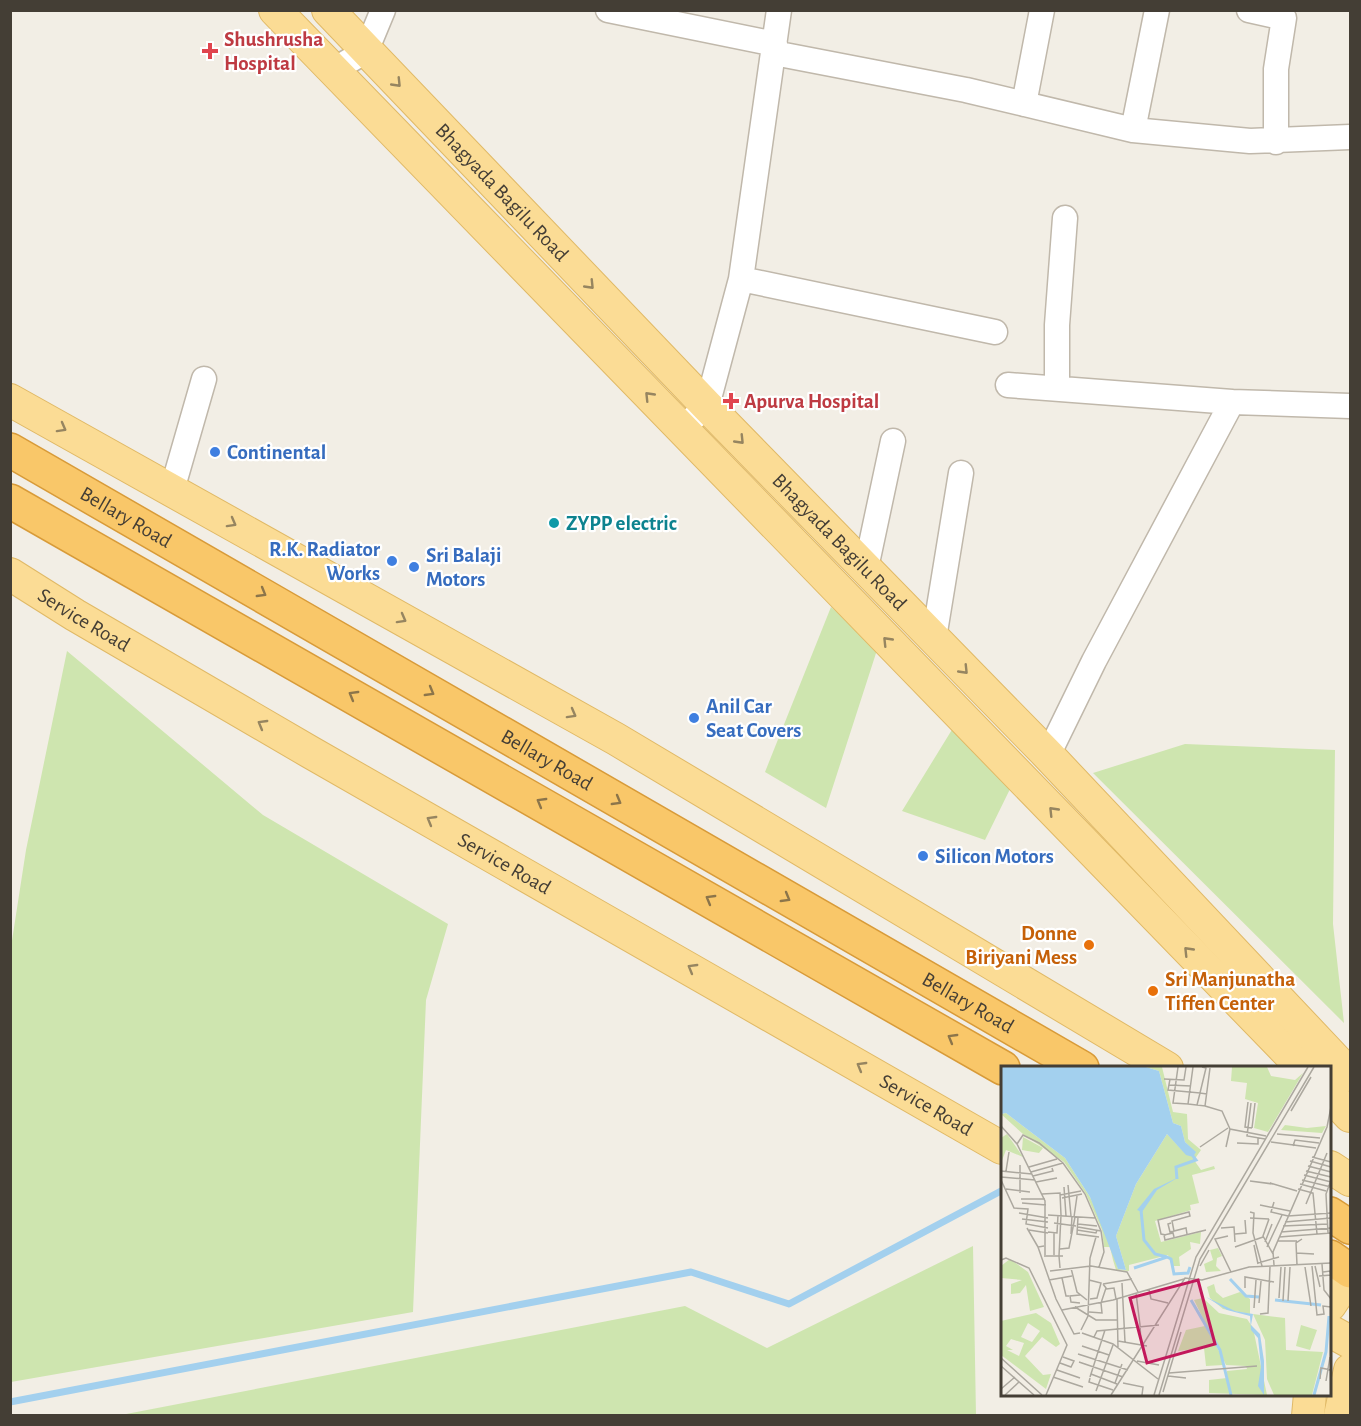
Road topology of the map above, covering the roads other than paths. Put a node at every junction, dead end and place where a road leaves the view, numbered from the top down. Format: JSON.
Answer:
{"nodes":[{"id":1,"x":275,"y":10,"type":"edge"},
{"id":2,"x":328,"y":10,"type":"edge"},
{"id":3,"x":383,"y":10,"type":"edge"},
{"id":4,"x":608,"y":10,"type":"edge"},
{"id":5,"x":779,"y":10,"type":"edge"},
{"id":6,"x":1042,"y":10,"type":"edge"},
{"id":7,"x":1156,"y":10,"type":"edge"},
{"id":8,"x":1249,"y":10,"type":"edge"},
{"id":9,"x":775,"y":48,"type":"junction"},
{"id":10,"x":366,"y":51,"type":"junction"},
{"id":11,"x":332,"y":71,"type":"junction"},
{"id":12,"x":1024,"y":104,"type":"junction"},
{"id":13,"x":1133,"y":130,"type":"junction"},
{"id":14,"x":1350,"y":137,"type":"edge"},
{"id":15,"x":1276,"y":142,"type":"junction"},
{"id":16,"x":1065,"y":218,"type":"dead end"},
{"id":17,"x":741,"y":279,"type":"junction"},
{"id":18,"x":995,"y":332,"type":"dead end"},
{"id":19,"x":204,"y":379,"type":"dead end"},
{"id":20,"x":1008,"y":385,"type":"dead end"},
{"id":21,"x":1057,"y":388,"type":"junction"},
{"id":22,"x":10,"y":400,"type":"edge"},
{"id":23,"x":1232,"y":402,"type":"junction"},
{"id":24,"x":707,"y":406,"type":"junction"},
{"id":25,"x":1350,"y":406,"type":"edge"},
{"id":26,"x":681,"y":429,"type":"junction"},
{"id":27,"x":892,"y":441,"type":"dead end"},
{"id":28,"x":10,"y":450,"type":"edge"},
{"id":29,"x":961,"y":473,"type":"dead end"},
{"id":30,"x":172,"y":490,"type":"junction"},
{"id":31,"x":10,"y":501,"type":"edge"},
{"id":32,"x":866,"y":568,"type":"junction"},
{"id":33,"x":10,"y":574,"type":"edge"},
{"id":34,"x":934,"y":638,"type":"junction"},
{"id":35,"x":1048,"y":755,"type":"junction"},
{"id":36,"x":1079,"y":1066,"type":"edge"},
{"id":37,"x":1164,"y":1066,"type":"edge"},
{"id":38,"x":1301,"y":1066,"type":"edge"},
{"id":39,"x":1001,"y":1067,"type":"edge"},
{"id":40,"x":1350,"y":1075,"type":"edge"},
{"id":41,"x":1331,"y":1097,"type":"edge"},
{"id":42,"x":1350,"y":1116,"type":"edge"},
{"id":43,"x":1001,"y":1147,"type":"edge"},
{"id":44,"x":1331,"y":1168,"type":"edge"},
{"id":45,"x":1350,"y":1180,"type":"edge"},
{"id":46,"x":1331,"y":1215,"type":"edge"},
{"id":47,"x":1350,"y":1227,"type":"edge"},
{"id":48,"x":1331,"y":1259,"type":"edge"},
{"id":49,"x":1350,"y":1273,"type":"edge"},
{"id":50,"x":1331,"y":1302,"type":"edge"},
{"id":51,"x":1331,"y":1332,"type":"edge"},
{"id":52,"x":1350,"y":1342,"type":"edge"},
{"id":53,"x":1350,"y":1370,"type":"edge"},
{"id":54,"x":1310,"y":1396,"type":"edge"},
{"id":55,"x":1308,"y":1416,"type":"edge"},
{"id":56,"x":1340,"y":1416,"type":"edge"}],
"edges":[{"from":1,"to":11,"type":"main road","name":"Bhagyada Bagilu Road"},
{"from":2,"to":10,"type":"main road","name":"Bhagyada Bagilu Road"},
{"from":3,"to":10,"type":"street"},
{"from":4,"to":9,"type":"street"},
{"from":5,"to":9,"type":"street"},
{"from":6,"to":12,"type":"street"},
{"from":7,"to":13,"type":"street"},
{"from":8,"to":15,"type":"street"},
{"from":9,"to":12,"type":"street"},
{"from":9,"to":17,"type":"street"},
{"from":10,"to":11,"type":"street"},
{"from":10,"to":24,"type":"main road","name":"Bhagyada Bagilu Road","one_way":true},
{"from":26,"to":11,"type":"main road","name":"Bhagyada Bagilu Road","one_way":true},
{"from":12,"to":13,"type":"street"},
{"from":13,"to":15,"type":"street"},
{"from":14,"to":15,"type":"street"},
{"from":16,"to":21,"type":"street"},
{"from":17,"to":18,"type":"street"},
{"from":17,"to":24,"type":"street"},
{"from":19,"to":30,"type":"street"},
{"from":20,"to":21,"type":"street"},
{"from":21,"to":23,"type":"street"},
{"from":22,"to":30,"type":"main road","one_way":true},
{"from":23,"to":25,"type":"street"},
{"from":23,"to":35,"type":"street"},
{"from":24,"to":26,"type":"street"},
{"from":24,"to":32,"type":"main road","name":"Bhagyada Bagilu Road","one_way":true},
{"from":38,"to":26,"type":"main road","name":"Bhagyada Bagilu Road","one_way":true},
{"from":27,"to":32,"type":"street"},
{"from":28,"to":36,"type":"highway","name":"Bellary Road","one_way":true},
{"from":29,"to":34,"type":"street"},
{"from":30,"to":37,"type":"main road","one_way":true},
{"from":39,"to":31,"type":"highway","name":"Bellary Road","one_way":true},
{"from":32,"to":34,"type":"main road","name":"Bhagyada Bagilu Road"},
{"from":43,"to":33,"type":"main road","name":"Service Road","one_way":true},
{"from":34,"to":35,"type":"main road","name":"Bhagyada Bagilu Road","one_way":true},
{"from":35,"to":40,"type":"main road","name":"Bhagyada Bagilu Road"},
{"from":41,"to":42,"type":"main road"},
{"from":44,"to":45,"type":"main road"},
{"from":46,"to":47,"type":"highway"},
{"from":48,"to":49,"type":"highway"},
{"from":49,"to":50,"type":"main road"},
{"from":51,"to":52,"type":"main road"},
{"from":53,"to":56,"type":"main road"},
{"from":54,"to":55,"type":"main road"}]}
